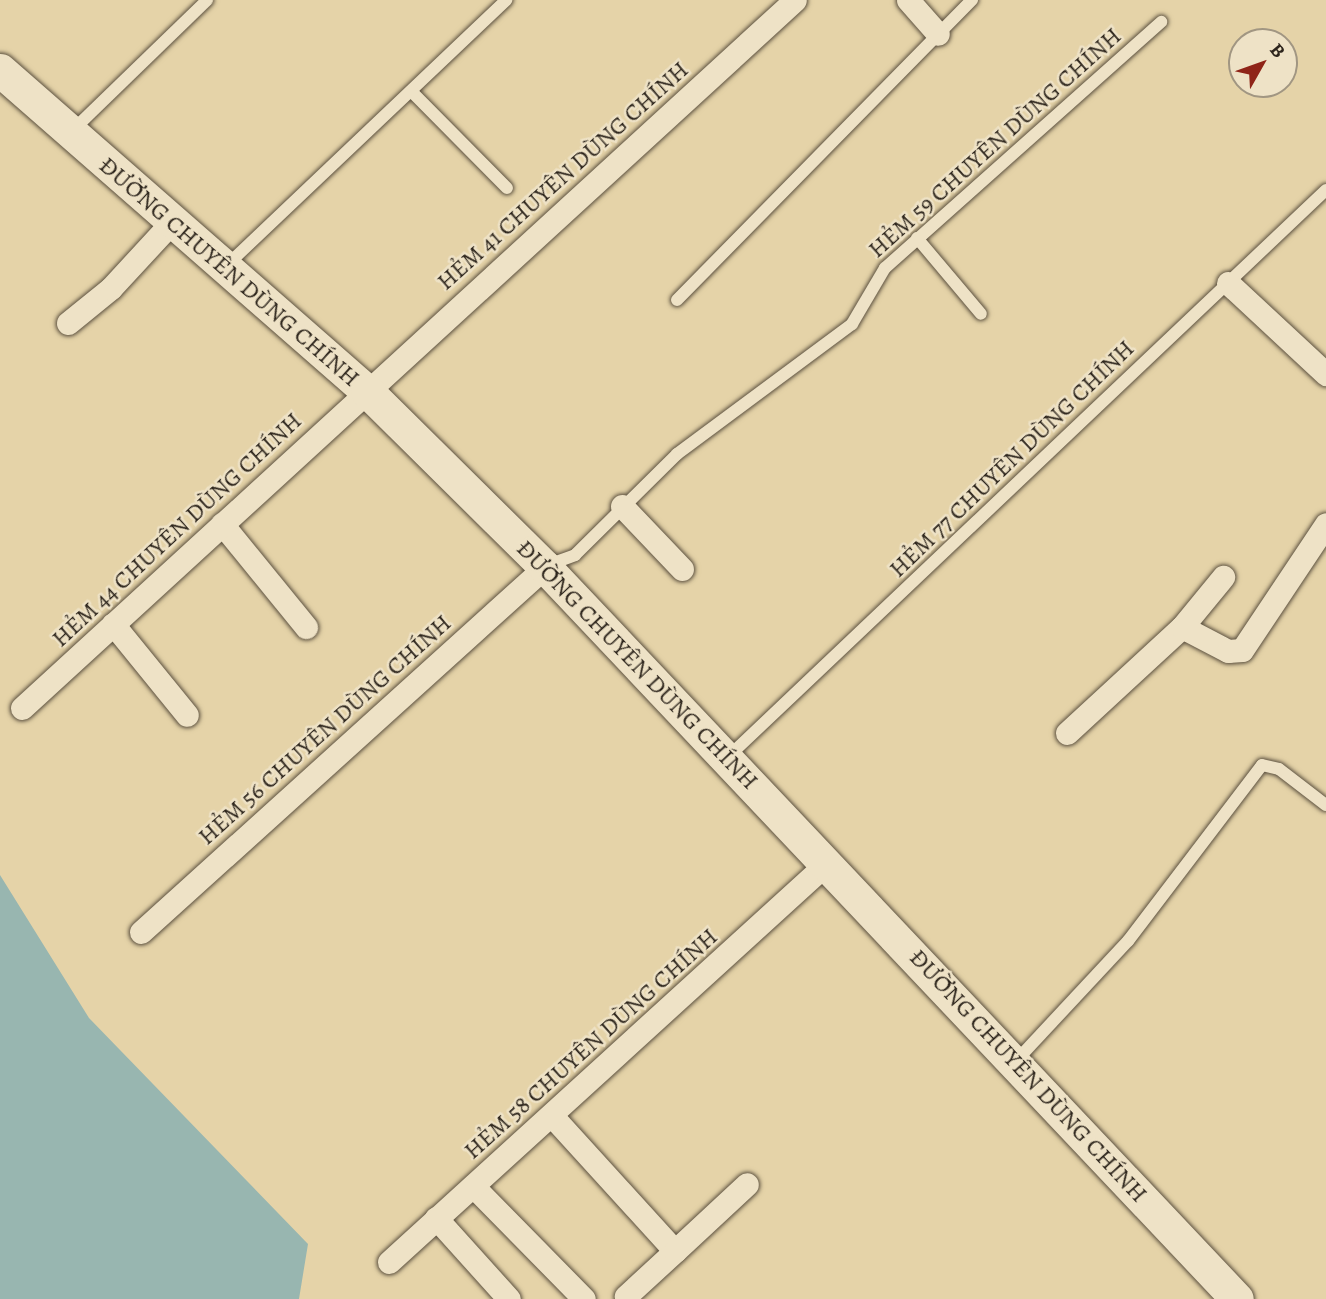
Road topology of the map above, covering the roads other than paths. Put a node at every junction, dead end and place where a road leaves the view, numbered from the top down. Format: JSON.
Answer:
{"nodes":[{"id":1,"x":207,"y":0,"type":"edge"},
{"id":2,"x":506,"y":0,"type":"edge"},
{"id":3,"x":795,"y":0,"type":"edge"},
{"id":4,"x":908,"y":0,"type":"edge"},
{"id":5,"x":972,"y":0,"type":"edge"},
{"id":6,"x":1161,"y":22,"type":"dead end"},
{"id":7,"x":938,"y":34,"type":"junction"},
{"id":8,"x":0,"y":70,"type":"edge"},
{"id":9,"x":412,"y":92,"type":"junction"},
{"id":10,"x":69,"y":134,"type":"junction"},
{"id":11,"x":507,"y":188,"type":"dead end"},
{"id":12,"x":1326,"y":191,"type":"edge"},
{"id":13,"x":172,"y":222,"type":"junction"},
{"id":14,"x":917,"y":239,"type":"junction"},
{"id":15,"x":225,"y":267,"type":"junction"},
{"id":16,"x":1228,"y":283,"type":"junction"},
{"id":17,"x":677,"y":300,"type":"dead end"},
{"id":18,"x":981,"y":314,"type":"dead end"},
{"id":19,"x":68,"y":323,"type":"dead end"},
{"id":20,"x":1326,"y":374,"type":"edge"},
{"id":21,"x":367,"y":391,"type":"junction"},
{"id":22,"x":622,"y":506,"type":"junction"},
{"id":23,"x":222,"y":524,"type":"junction"},
{"id":24,"x":1326,"y":524,"type":"edge"},
{"id":25,"x":545,"y":567,"type":"junction"},
{"id":26,"x":682,"y":569,"type":"dead end"},
{"id":27,"x":1223,"y":577,"type":"dead end"},
{"id":28,"x":113,"y":624,"type":"junction"},
{"id":29,"x":306,"y":627,"type":"dead end"},
{"id":30,"x":1182,"y":627,"type":"junction"},
{"id":31,"x":22,"y":708,"type":"dead end"},
{"id":32,"x":187,"y":715,"type":"dead end"},
{"id":33,"x":1067,"y":733,"type":"dead end"},
{"id":34,"x":727,"y":758,"type":"junction"},
{"id":35,"x":1326,"y":805,"type":"edge"},
{"id":36,"x":826,"y":864,"type":"junction"},
{"id":37,"x":141,"y":932,"type":"dead end"},
{"id":38,"x":1016,"y":1061,"type":"junction"},
{"id":39,"x":553,"y":1116,"type":"junction"},
{"id":40,"x":747,"y":1184,"type":"dead end"},
{"id":41,"x":473,"y":1186,"type":"junction"},
{"id":42,"x":436,"y":1218,"type":"junction"},
{"id":43,"x":675,"y":1251,"type":"junction"},
{"id":44,"x":389,"y":1262,"type":"dead end"},
{"id":45,"x":626,"y":1296,"type":"dead end"},
{"id":46,"x":509,"y":1299,"type":"edge"},
{"id":47,"x":583,"y":1299,"type":"edge"},
{"id":48,"x":1237,"y":1299,"type":"edge"}],
"edges":[{"from":1,"to":10,"type":"lane"},
{"from":2,"to":9,"type":"lane"},
{"from":3,"to":21,"type":"street","name":"HẺM 41 CHUYÊN DÙNG CHÍNH"},
{"from":4,"to":7,"type":"street"},
{"from":5,"to":7,"type":"lane"},
{"from":6,"to":14,"type":"lane","name":"HẺM 59 CHUYÊN DÙNG CHÍNH"},
{"from":7,"to":17,"type":"lane"},
{"from":8,"to":10,"type":"street","name":"ĐƯỜNG CHUYÊN DÙNG CHÍNH"},
{"from":9,"to":11,"type":"lane"},
{"from":9,"to":15,"type":"lane"},
{"from":10,"to":13,"type":"street","name":"ĐƯỜNG CHUYÊN DÙNG CHÍNH"},
{"from":12,"to":16,"type":"lane","name":"HẺM 77 CHUYÊN DÙNG CHÍNH"},
{"from":13,"to":15,"type":"street","name":"ĐƯỜNG CHUYÊN DÙNG CHÍNH"},
{"from":13,"to":19,"type":"street"},
{"from":14,"to":18,"type":"lane"},
{"from":14,"to":22,"type":"lane","name":"HẺM 59 CHUYÊN DÙNG CHÍNH"},
{"from":15,"to":21,"type":"street","name":"ĐƯỜNG CHUYÊN DÙNG CHÍNH"},
{"from":16,"to":20,"type":"street"},
{"from":16,"to":34,"type":"lane","name":"HẺM 77 CHUYÊN DÙNG CHÍNH"},
{"from":21,"to":23,"type":"street","name":"HẺM 44 CHUYÊN DÙNG CHÍNH"},
{"from":21,"to":25,"type":"street","name":"ĐƯỜNG CHUYÊN DÙNG CHÍNH"},
{"from":22,"to":25,"type":"lane","name":"HẺM 59 CHUYÊN DÙNG CHÍNH"},
{"from":22,"to":26,"type":"street"},
{"from":23,"to":28,"type":"street","name":"HẺM 44 CHUYÊN DÙNG CHÍNH"},
{"from":23,"to":29,"type":"street"},
{"from":24,"to":30,"type":"street"},
{"from":25,"to":34,"type":"street","name":"ĐƯỜNG CHUYÊN DÙNG CHÍNH"},
{"from":25,"to":37,"type":"street","name":"HẺM 56 CHUYÊN DÙNG CHÍNH"},
{"from":27,"to":30,"type":"street"},
{"from":28,"to":31,"type":"street","name":"HẺM 44 CHUYÊN DÙNG CHÍNH"},
{"from":28,"to":32,"type":"street"},
{"from":30,"to":33,"type":"street"},
{"from":34,"to":36,"type":"street","name":"ĐƯỜNG CHUYÊN DÙNG CHÍNH"},
{"from":35,"to":38,"type":"lane"},
{"from":36,"to":38,"type":"street","name":"ĐƯỜNG CHUYÊN DÙNG CHÍNH"},
{"from":36,"to":39,"type":"street","name":"HẺM 58 CHUYÊN DÙNG CHÍNH"},
{"from":38,"to":48,"type":"street","name":"ĐƯỜNG CHUYÊN DÙNG CHÍNH"},
{"from":39,"to":41,"type":"street","name":"HẺM 58 CHUYÊN DÙNG CHÍNH"},
{"from":39,"to":43,"type":"street"},
{"from":40,"to":43,"type":"street"},
{"from":41,"to":42,"type":"street","name":"HẺM 58 CHUYÊN DÙNG CHÍNH"},
{"from":41,"to":47,"type":"street"},
{"from":42,"to":44,"type":"street","name":"HẺM 58 CHUYÊN DÙNG CHÍNH"},
{"from":42,"to":46,"type":"street"},
{"from":43,"to":45,"type":"street"}]}
